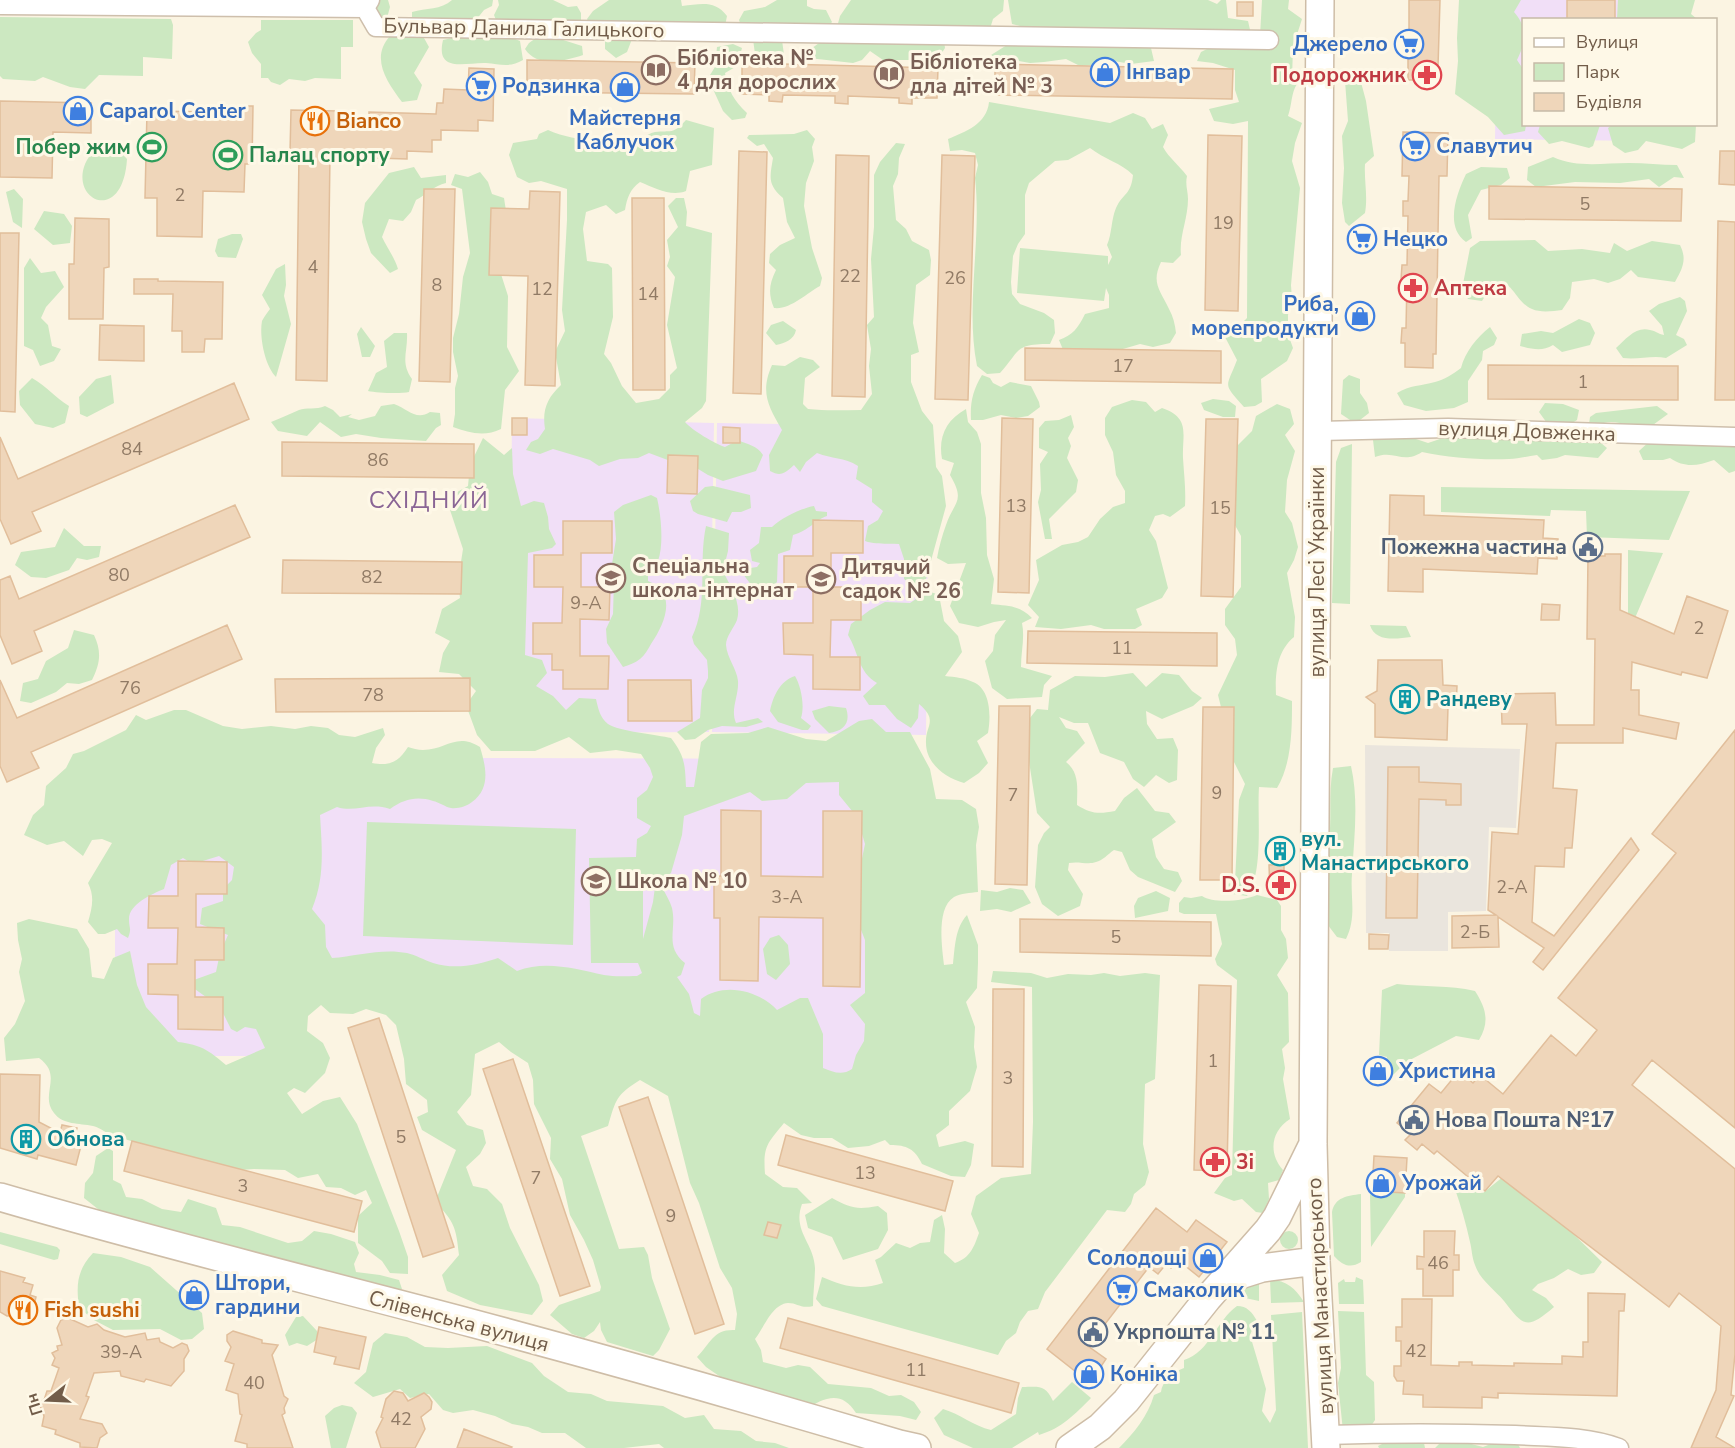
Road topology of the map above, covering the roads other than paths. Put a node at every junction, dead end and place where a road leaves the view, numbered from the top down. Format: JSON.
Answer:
{"nodes":[{"id":1,"x":1320,"y":0,"type":"edge"},
{"id":2,"x":367,"y":4,"type":"edge"},
{"id":3,"x":0,"y":5,"type":"edge"},
{"id":4,"x":1269,"y":40,"type":"dead end"},
{"id":5,"x":1319,"y":431,"type":"junction"},
{"id":6,"x":1735,"y":437,"type":"edge"},
{"id":7,"x":1313,"y":1144,"type":"junction"},
{"id":8,"x":0,"y":1197,"type":"edge"},
{"id":9,"x":1273,"y":1224,"type":"junction"},
{"id":10,"x":1315,"y":1228,"type":"junction"},
{"id":11,"x":1304,"y":1262,"type":"junction"},
{"id":12,"x":1227,"y":1279,"type":"junction"},
{"id":13,"x":1326,"y":1441,"type":"edge"},
{"id":14,"x":917,"y":1448,"type":"edge"},
{"id":15,"x":1070,"y":1448,"type":"edge"},
{"id":16,"x":1619,"y":1448,"type":"edge"}],
"edges":[{"from":1,"to":5,"type":"main road","name":"вулиця Лесі Українки"},
{"from":2,"to":3,"type":"street","name":"Бульвар Данила Галицького"},
{"from":2,"to":4,"type":"street","name":"Бульвар Данила Галицького"},
{"from":5,"to":6,"type":"street","name":"вулиця Довженка"},
{"from":5,"to":7,"type":"main road","name":"вулиця Лесі Українки"},
{"from":7,"to":9,"type":"main road"},
{"from":7,"to":10,"type":"main road","name":"вулиця Манастирського"},
{"from":8,"to":14,"type":"main road","name":"Слівенська вулиця"},
{"from":9,"to":10,"type":"main road"},
{"from":9,"to":11,"type":"main road"},
{"from":9,"to":12,"type":"main road"},
{"from":10,"to":11,"type":"main road","name":"вулиця Манастирського"},
{"from":11,"to":12,"type":"main road"},
{"from":11,"to":13,"type":"main road","name":"вулиця Манастирського"},
{"from":12,"to":15,"type":"main road"},
{"from":13,"to":16,"type":"street"}]}
